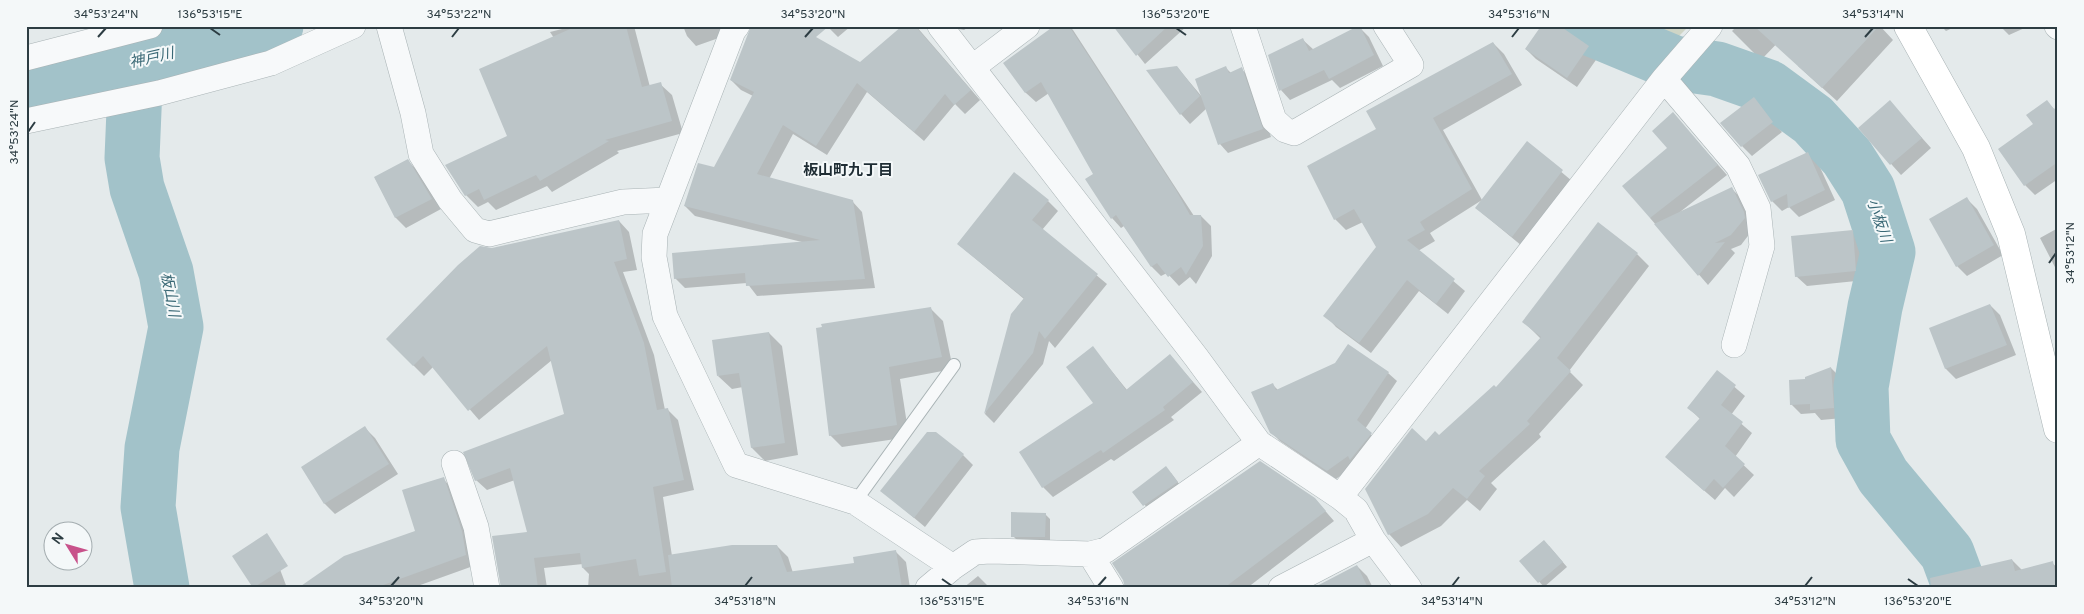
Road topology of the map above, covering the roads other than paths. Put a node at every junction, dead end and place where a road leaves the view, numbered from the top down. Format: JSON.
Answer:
{"nodes":[{"id":1,"x":150,"y":26,"type":"edge"},
{"id":2,"x":352,"y":26,"type":"edge"},
{"id":3,"x":389,"y":26,"type":"edge"},
{"id":4,"x":737,"y":26,"type":"edge"},
{"id":5,"x":940,"y":26,"type":"edge"},
{"id":6,"x":1027,"y":26,"type":"edge"},
{"id":7,"x":1244,"y":26,"type":"edge"},
{"id":8,"x":1386,"y":26,"type":"edge"},
{"id":9,"x":1908,"y":26,"type":"edge"},
{"id":10,"x":1702,"y":35,"type":"edge"},
{"id":11,"x":26,"y":58,"type":"edge"},
{"id":12,"x":973,"y":67,"type":"junction"},
{"id":13,"x":1664,"y":79,"type":"junction"},
{"id":14,"x":26,"y":121,"type":"edge"},
{"id":15,"x":668,"y":200,"type":"junction"},
{"id":16,"x":1734,"y":345,"type":"dead end"},
{"id":17,"x":954,"y":365,"type":"dead end"},
{"id":18,"x":2058,"y":429,"type":"edge"},
{"id":19,"x":1259,"y":444,"type":"junction"},
{"id":20,"x":454,"y":463,"type":"dead end"},
{"id":21,"x":1340,"y":496,"type":"junction"},
{"id":22,"x":855,"y":502,"type":"junction"},
{"id":23,"x":1373,"y":540,"type":"junction"},
{"id":24,"x":1090,"y":554,"type":"junction"},
{"id":25,"x":953,"y":567,"type":"junction"},
{"id":26,"x":487,"y":588,"type":"edge"},
{"id":27,"x":928,"y":588,"type":"edge"},
{"id":28,"x":1110,"y":588,"type":"edge"},
{"id":29,"x":1282,"y":588,"type":"edge"},
{"id":30,"x":1409,"y":588,"type":"edge"}],
"edges":[{"from":1,"to":11,"type":"street"},
{"from":2,"to":14,"type":"street"},
{"from":3,"to":15,"type":"street"},
{"from":4,"to":15,"type":"street"},
{"from":5,"to":12,"type":"street"},
{"from":6,"to":12,"type":"street"},
{"from":7,"to":8,"type":"street"},
{"from":9,"to":18,"type":"street"},
{"from":10,"to":13,"type":"street"},
{"from":12,"to":19,"type":"street"},
{"from":13,"to":16,"type":"street"},
{"from":13,"to":21,"type":"street"},
{"from":15,"to":22,"type":"street"},
{"from":17,"to":22,"type":"lane"},
{"from":19,"to":21,"type":"street"},
{"from":19,"to":24,"type":"street"},
{"from":20,"to":26,"type":"street"},
{"from":21,"to":23,"type":"street"},
{"from":22,"to":25,"type":"street"},
{"from":23,"to":29,"type":"street"},
{"from":23,"to":30,"type":"street"},
{"from":24,"to":25,"type":"street"},
{"from":24,"to":28,"type":"street"},
{"from":25,"to":27,"type":"street"}]}
